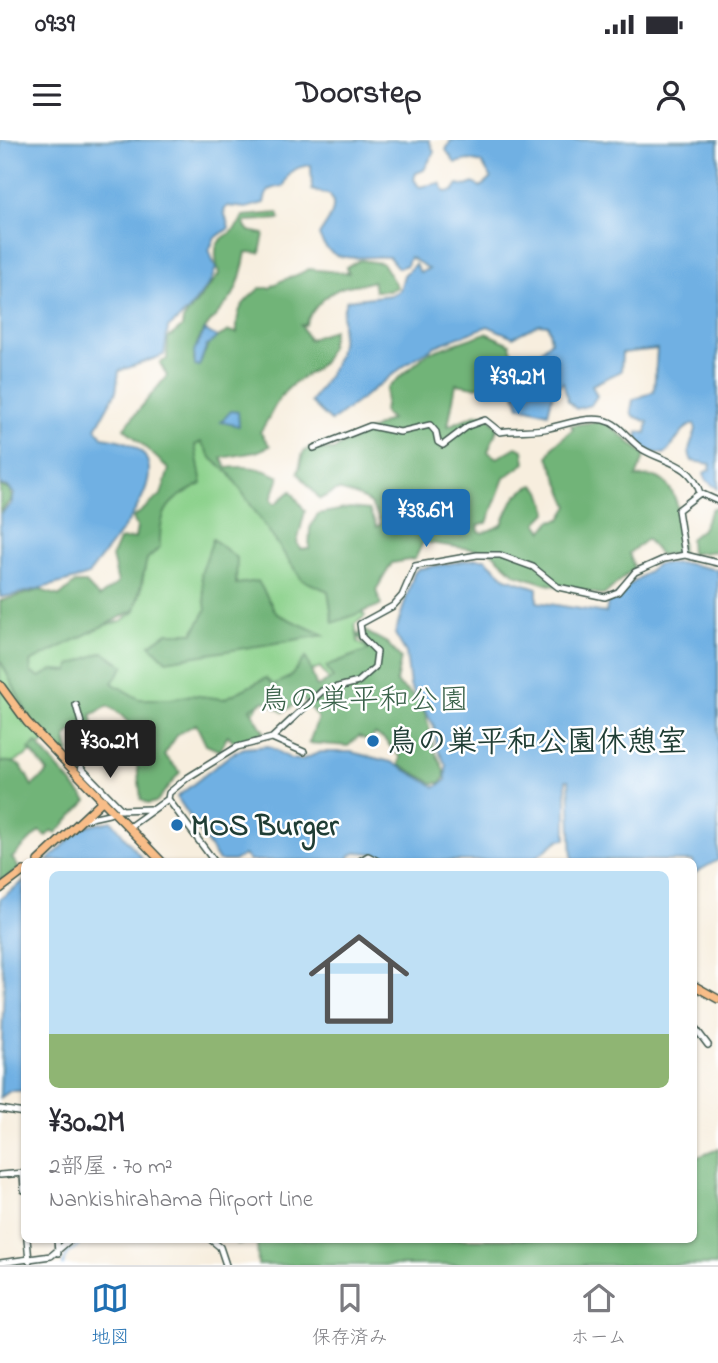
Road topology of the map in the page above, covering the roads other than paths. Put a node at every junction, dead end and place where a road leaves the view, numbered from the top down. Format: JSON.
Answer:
{"nodes":[{"id":1,"x":314,"y":448,"type":"dead end"},
{"id":2,"x":700,"y":493,"type":"junction"},
{"id":3,"x":718,"y":501,"type":"edge"},
{"id":4,"x":685,"y":555,"type":"junction"},
{"id":5,"x":718,"y":563,"type":"edge"},
{"id":6,"x":0,"y":685,"type":"edge"},
{"id":7,"x":76,"y":705,"type":"dead end"},
{"id":8,"x":272,"y":738,"type":"junction"},
{"id":9,"x":304,"y":752,"type":"dead end"},
{"id":10,"x":77,"y":769,"type":"junction"},
{"id":11,"x":168,"y":799,"type":"junction"},
{"id":12,"x":103,"y":800,"type":"junction"},
{"id":13,"x":150,"y":809,"type":"junction"},
{"id":14,"x":109,"y":814,"type":"dead end"},
{"id":15,"x":82,"y":820,"type":"junction"},
{"id":16,"x":129,"y":827,"type":"junction"},
{"id":17,"x":210,"y":855,"type":"junction"},
{"id":18,"x":41,"y":858,"type":"edge"},
{"id":19,"x":158,"y":858,"type":"edge"},
{"id":20,"x":206,"y":858,"type":"edge"},
{"id":21,"x":212,"y":858,"type":"edge"},
{"id":22,"x":21,"y":873,"type":"edge"},
{"id":23,"x":0,"y":889,"type":"edge"},
{"id":24,"x":697,"y":988,"type":"edge"},
{"id":25,"x":718,"y":999,"type":"edge"},
{"id":26,"x":697,"y":1031,"type":"edge"},
{"id":27,"x":708,"y":1045,"type":"dead end"},
{"id":28,"x":0,"y":1109,"type":"edge"},
{"id":29,"x":21,"y":1112,"type":"edge"},
{"id":30,"x":21,"y":1173,"type":"edge"},
{"id":31,"x":0,"y":1175,"type":"edge"},
{"id":32,"x":27,"y":1243,"type":"edge"},
{"id":33,"x":57,"y":1243,"type":"edge"},
{"id":34,"x":68,"y":1243,"type":"edge"},
{"id":35,"x":215,"y":1243,"type":"edge"},
{"id":36,"x":58,"y":1253,"type":"junction"},
{"id":37,"x":0,"y":1256,"type":"edge"},
{"id":38,"x":29,"y":1261,"type":"junction"},
{"id":39,"x":0,"y":1263,"type":"edge"},
{"id":40,"x":226,"y":1265,"type":"edge"}],
"edges":[{"from":1,"to":2,"type":"street"},
{"from":2,"to":3,"type":"street"},
{"from":2,"to":4,"type":"street"},
{"from":4,"to":5,"type":"street"},
{"from":4,"to":8,"type":"street"},
{"from":6,"to":10,"type":"main road"},
{"from":7,"to":10,"type":"street"},
{"from":8,"to":9,"type":"street"},
{"from":8,"to":11,"type":"street"},
{"from":10,"to":12,"type":"main road"},
{"from":10,"to":13,"type":"street"},
{"from":11,"to":13,"type":"street"},
{"from":11,"to":17,"type":"street"},
{"from":12,"to":15,"type":"main road"},
{"from":12,"to":16,"type":"main road"},
{"from":13,"to":16,"type":"street"},
{"from":14,"to":15,"type":"street"},
{"from":15,"to":18,"type":"main road"},
{"from":16,"to":19,"type":"main road"},
{"from":17,"to":20,"type":"street"},
{"from":17,"to":21,"type":"street"},
{"from":22,"to":23,"type":"main road"},
{"from":24,"to":25,"type":"main road"},
{"from":26,"to":27,"type":"street"},
{"from":28,"to":29,"type":"street"},
{"from":30,"to":31,"type":"street"},
{"from":32,"to":38,"type":"street"},
{"from":33,"to":36,"type":"street"},
{"from":34,"to":36,"type":"street"},
{"from":35,"to":40,"type":"street"},
{"from":36,"to":38,"type":"street"},
{"from":37,"to":39,"type":"street"},
{"from":38,"to":39,"type":"street"}]}
